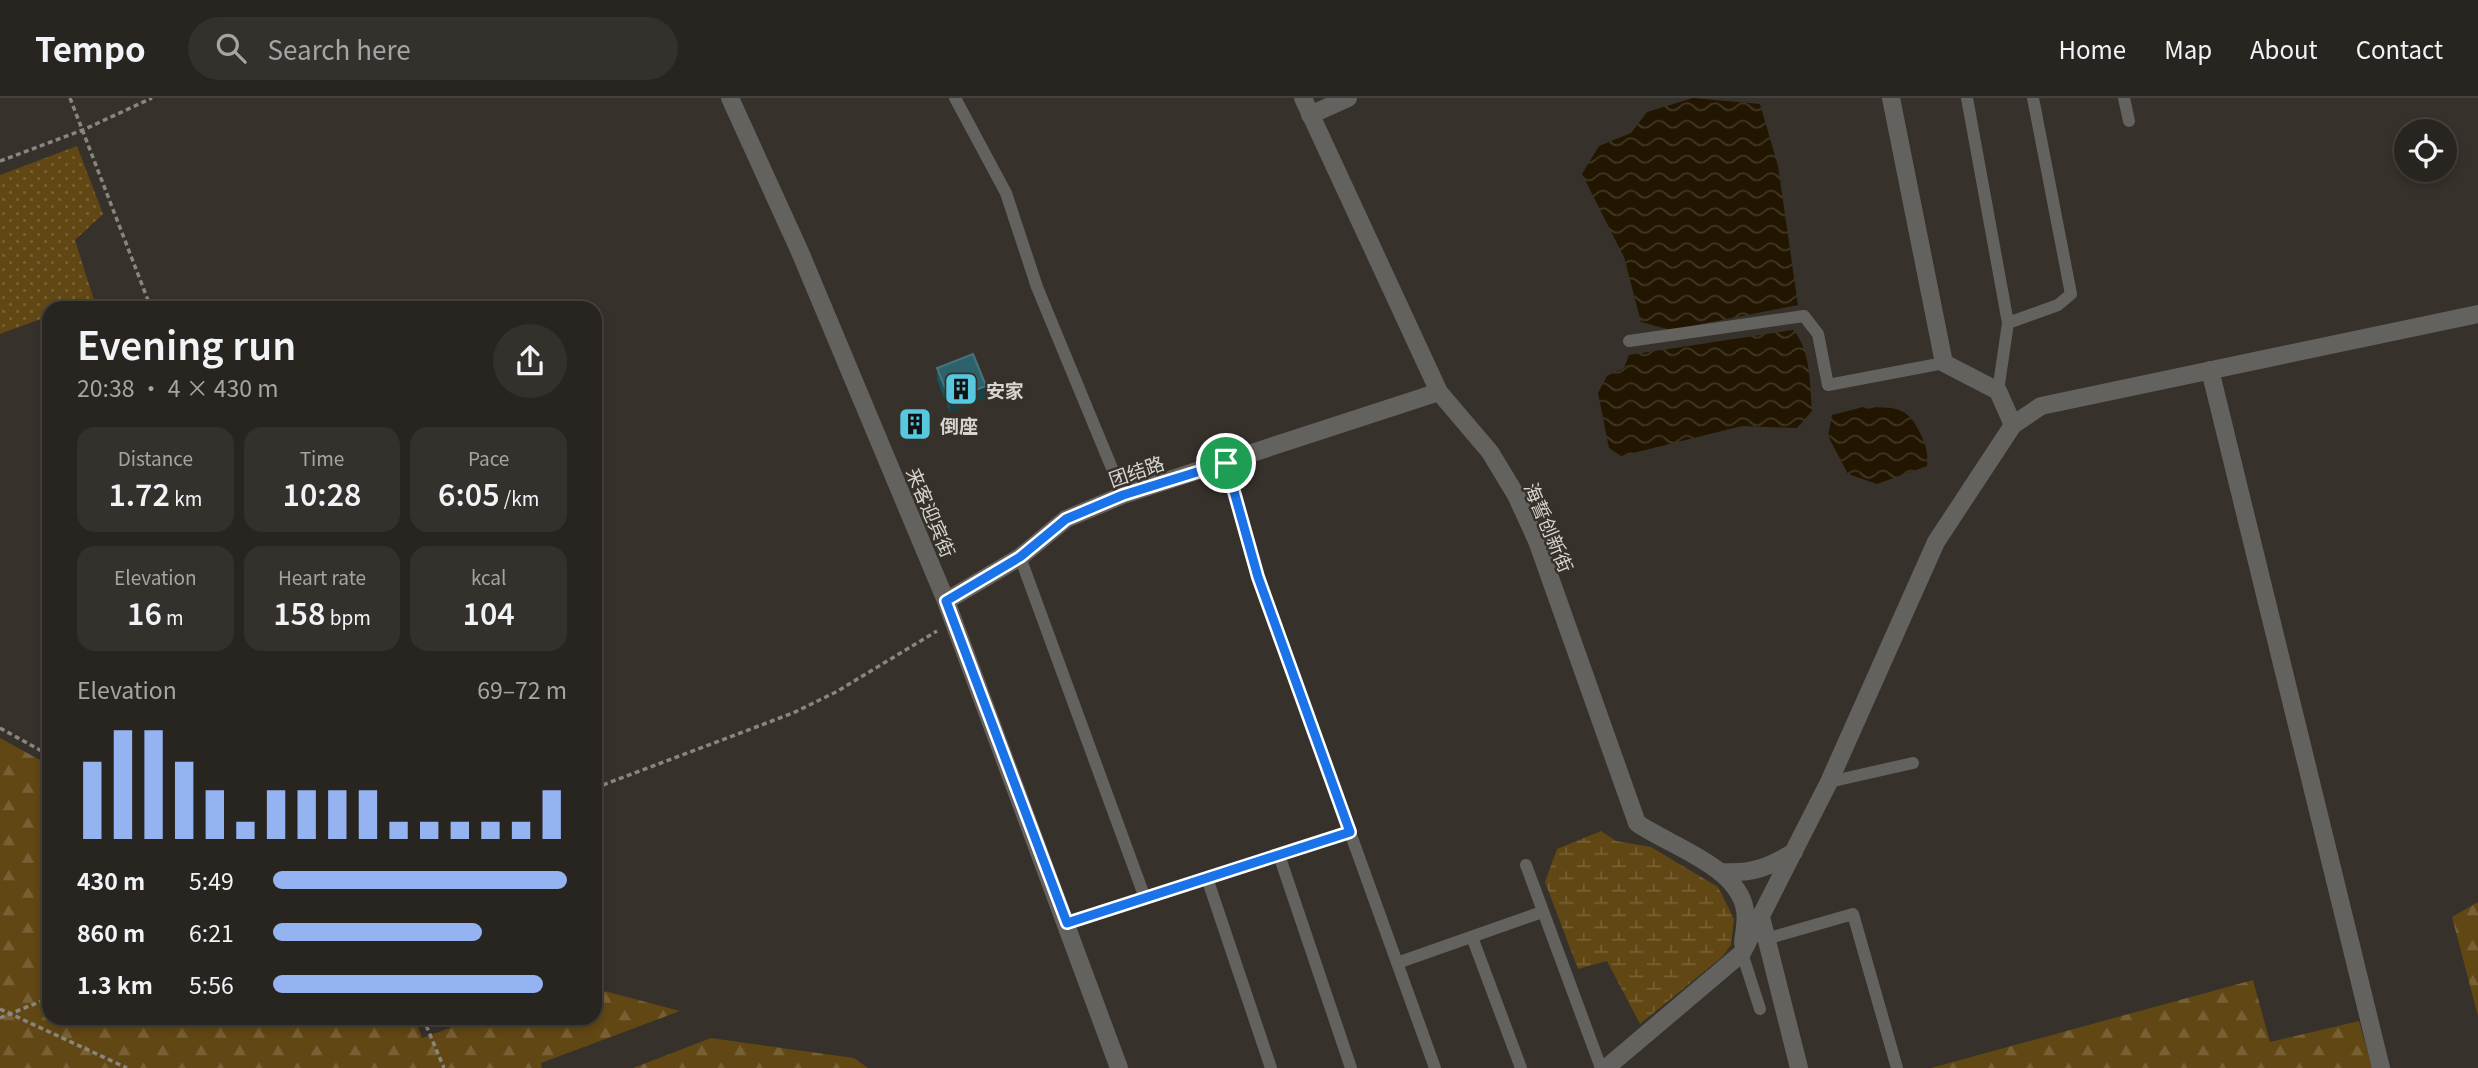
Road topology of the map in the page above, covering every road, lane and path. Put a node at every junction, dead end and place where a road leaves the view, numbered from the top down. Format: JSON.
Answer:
{"nodes":[{"id":1,"x":71,"y":98,"type":"edge"},
{"id":2,"x":152,"y":98,"type":"edge"},
{"id":3,"x":730,"y":98,"type":"edge"},
{"id":4,"x":955,"y":98,"type":"edge"},
{"id":5,"x":1304,"y":98,"type":"edge"},
{"id":6,"x":1348,"y":98,"type":"edge"},
{"id":7,"x":1891,"y":98,"type":"edge"},
{"id":8,"x":1967,"y":98,"type":"edge"},
{"id":9,"x":2033,"y":98,"type":"edge"},
{"id":10,"x":2124,"y":98,"type":"edge"},
{"id":11,"x":1310,"y":116,"type":"junction"},
{"id":12,"x":2129,"y":121,"type":"dead end"},
{"id":13,"x":83,"y":130,"type":"junction"},
{"id":14,"x":0,"y":161,"type":"edge"},
{"id":15,"x":148,"y":301,"type":"edge"},
{"id":16,"x":2478,"y":314,"type":"edge"},
{"id":17,"x":2008,"y":323,"type":"junction"},
{"id":18,"x":1629,"y":341,"type":"dead end"},
{"id":19,"x":1944,"y":363,"type":"junction"},
{"id":20,"x":2210,"y":370,"type":"junction"},
{"id":21,"x":1998,"y":391,"type":"junction"},
{"id":22,"x":1439,"y":392,"type":"junction"},
{"id":23,"x":2013,"y":425,"type":"junction"},
{"id":24,"x":1226,"y":463,"type":"junction"},
{"id":25,"x":1123,"y":495,"type":"junction"},
{"id":26,"x":1020,"y":557,"type":"junction"},
{"id":27,"x":946,"y":601,"type":"junction"},
{"id":28,"x":954,"y":621,"type":"junction"},
{"id":29,"x":0,"y":728,"type":"edge"},
{"id":30,"x":42,"y":751,"type":"edge"},
{"id":31,"x":1913,"y":763,"type":"dead end"},
{"id":32,"x":1829,"y":782,"type":"junction"},
{"id":33,"x":602,"y":785,"type":"edge"},
{"id":34,"x":1350,"y":832,"type":"junction"},
{"id":35,"x":1794,"y":852,"type":"junction"},
{"id":36,"x":1279,"y":855,"type":"junction"},
{"id":37,"x":1526,"y":865,"type":"dead end"},
{"id":38,"x":1722,"y":872,"type":"junction"},
{"id":39,"x":1207,"y":878,"type":"junction"},
{"id":40,"x":1145,"y":898,"type":"junction"},
{"id":41,"x":1542,"y":912,"type":"junction"},
{"id":42,"x":1761,"y":917,"type":"junction"},
{"id":43,"x":1067,"y":923,"type":"junction"},
{"id":44,"x":1472,"y":937,"type":"junction"},
{"id":45,"x":1766,"y":939,"type":"junction"},
{"id":46,"x":1742,"y":953,"type":"junction"},
{"id":47,"x":1397,"y":963,"type":"junction"},
{"id":48,"x":42,"y":1001,"type":"edge"},
{"id":49,"x":1760,"y":1009,"type":"dead end"},
{"id":50,"x":0,"y":1010,"type":"edge"},
{"id":51,"x":8,"y":1014,"type":"junction"},
{"id":52,"x":0,"y":1018,"type":"edge"},
{"id":53,"x":427,"y":1025,"type":"edge"},
{"id":54,"x":127,"y":1068,"type":"edge"},
{"id":55,"x":443,"y":1068,"type":"edge"},
{"id":56,"x":1119,"y":1068,"type":"edge"},
{"id":57,"x":1271,"y":1068,"type":"edge"},
{"id":58,"x":1351,"y":1068,"type":"edge"},
{"id":59,"x":1435,"y":1068,"type":"edge"},
{"id":60,"x":1521,"y":1068,"type":"edge"},
{"id":61,"x":1603,"y":1068,"type":"edge"},
{"id":62,"x":1799,"y":1068,"type":"edge"},
{"id":63,"x":1897,"y":1068,"type":"edge"},
{"id":64,"x":2381,"y":1068,"type":"edge"}],
"edges":[{"from":1,"to":13,"type":"path"},
{"from":2,"to":13,"type":"path"},
{"from":3,"to":27,"type":"street","name":"来客迎宾街"},
{"from":4,"to":25,"type":"lane"},
{"from":5,"to":11,"type":"street","name":"海誓创新街"},
{"from":6,"to":11,"type":"street"},
{"from":7,"to":19,"type":"street"},
{"from":8,"to":17,"type":"lane"},
{"from":9,"to":17,"type":"lane"},
{"from":10,"to":12,"type":"lane"},
{"from":11,"to":22,"type":"street","name":"海誓创新街"},
{"from":13,"to":14,"type":"path"},
{"from":13,"to":15,"type":"path"},
{"from":16,"to":20,"type":"street"},
{"from":17,"to":21,"type":"lane"},
{"from":18,"to":19,"type":"lane"},
{"from":19,"to":21,"type":"street"},
{"from":20,"to":23,"type":"street"},
{"from":20,"to":64,"type":"street"},
{"from":21,"to":23,"type":"street"},
{"from":22,"to":24,"type":"street","name":"团结路"},
{"from":22,"to":38,"type":"street","name":"海誓创新街"},
{"from":23,"to":32,"type":"street"},
{"from":24,"to":25,"type":"street","name":"团结路"},
{"from":24,"to":34,"type":"lane"},
{"from":25,"to":26,"type":"street","name":"团结路"},
{"from":26,"to":27,"type":"street","name":"团结路"},
{"from":26,"to":40,"type":"lane"},
{"from":27,"to":28,"type":"street","name":"来客迎宾街"},
{"from":28,"to":33,"type":"path"},
{"from":28,"to":43,"type":"street","name":"来客迎宾街"},
{"from":29,"to":30,"type":"path"},
{"from":31,"to":32,"type":"lane"},
{"from":32,"to":35,"type":"street"},
{"from":34,"to":36,"type":"lane"},
{"from":34,"to":47,"type":"lane"},
{"from":35,"to":38,"type":"street"},
{"from":35,"to":42,"type":"street"},
{"from":36,"to":39,"type":"lane"},
{"from":36,"to":58,"type":"lane"},
{"from":37,"to":41,"type":"lane"},
{"from":38,"to":46,"type":"street","name":"海誓创新街"},
{"from":39,"to":40,"type":"lane"},
{"from":39,"to":57,"type":"lane"},
{"from":40,"to":43,"type":"lane"},
{"from":41,"to":44,"type":"lane"},
{"from":41,"to":61,"type":"lane"},
{"from":42,"to":45,"type":"street"},
{"from":42,"to":46,"type":"street"},
{"from":43,"to":56,"type":"street","name":"来客迎宾街"},
{"from":44,"to":47,"type":"lane"},
{"from":44,"to":60,"type":"lane"},
{"from":45,"to":62,"type":"street"},
{"from":45,"to":63,"type":"lane"},
{"from":46,"to":49,"type":"lane"},
{"from":46,"to":61,"type":"street"},
{"from":47,"to":59,"type":"lane"},
{"from":48,"to":51,"type":"path"},
{"from":50,"to":51,"type":"path"},
{"from":51,"to":52,"type":"path"},
{"from":51,"to":54,"type":"path"},
{"from":53,"to":55,"type":"path"}]}
